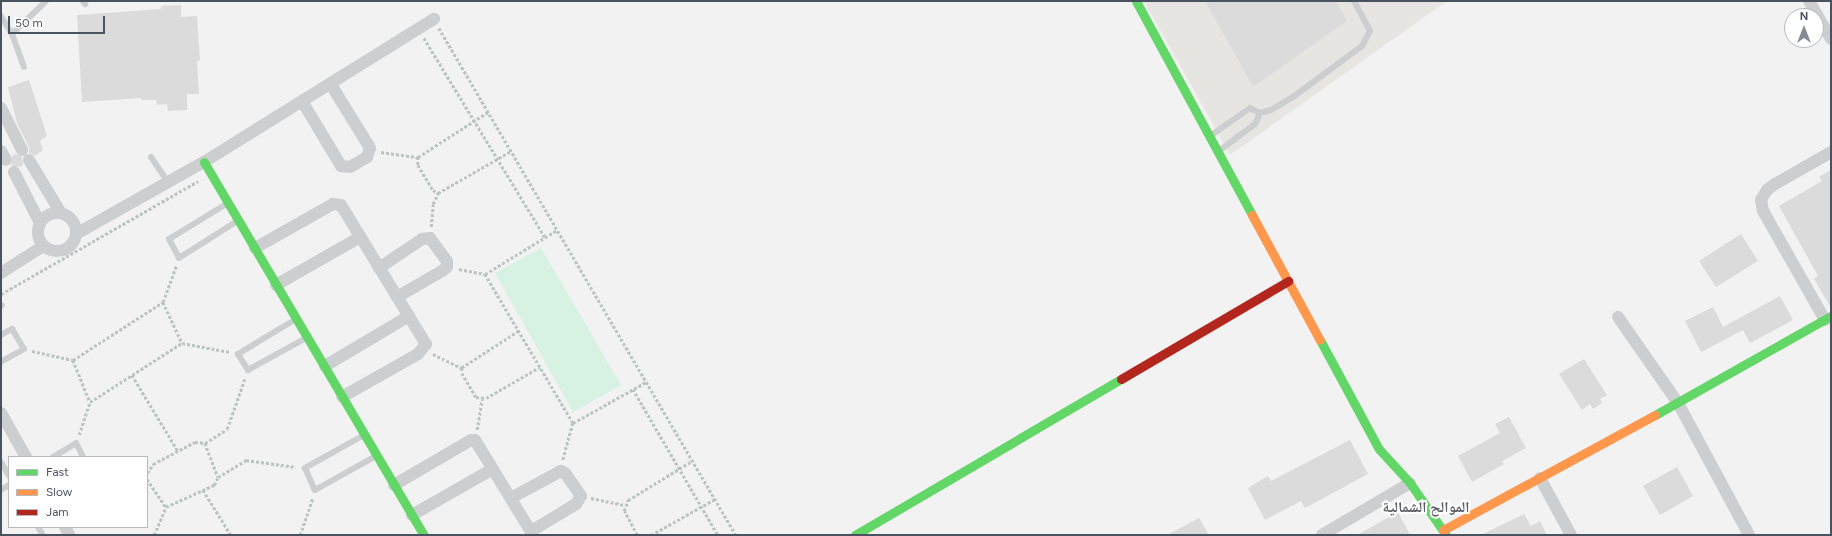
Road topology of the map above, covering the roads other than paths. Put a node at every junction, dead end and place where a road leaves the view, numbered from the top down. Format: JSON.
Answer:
{"nodes":[{"id":1,"x":46,"y":1,"type":"edge"},
{"id":2,"x":1136,"y":1,"type":"edge"},
{"id":3,"x":1354,"y":1,"type":"edge"},
{"id":4,"x":1810,"y":1,"type":"edge"},
{"id":5,"x":1,"y":16,"type":"edge"},
{"id":6,"x":434,"y":19,"type":"road end"},
{"id":7,"x":12,"y":34,"type":"junction"},
{"id":8,"x":1831,"y":39,"type":"edge"},
{"id":9,"x":24,"y":67,"type":"dead end"},
{"id":10,"x":330,"y":83,"type":"junction"},
{"id":11,"x":302,"y":101,"type":"junction"},
{"id":12,"x":1,"y":108,"type":"edge"},
{"id":13,"x":1260,"y":113,"type":"junction"},
{"id":14,"x":1209,"y":136,"type":"junction"},
{"id":15,"x":1218,"y":152,"type":"junction"},
{"id":16,"x":1831,"y":152,"type":"edge"},
{"id":17,"x":151,"y":157,"type":"dead end"},
{"id":18,"x":204,"y":162,"type":"junction"},
{"id":19,"x":14,"y":172,"type":"dead end"},
{"id":20,"x":168,"y":182,"type":"junction"},
{"id":21,"x":228,"y":203,"type":"junction"},
{"id":22,"x":61,"y":214,"type":"junction"},
{"id":23,"x":239,"y":220,"type":"junction"},
{"id":24,"x":40,"y":223,"type":"junction"},
{"id":25,"x":76,"y":234,"type":"junction"},
{"id":26,"x":360,"y":237,"type":"junction"},
{"id":27,"x":43,"y":246,"type":"junction"},
{"id":28,"x":255,"y":248,"type":"junction"},
{"id":29,"x":379,"y":268,"type":"junction"},
{"id":30,"x":1,"y":273,"type":"edge"},
{"id":31,"x":1288,"y":281,"type":"junction"},
{"id":32,"x":276,"y":285,"type":"junction"},
{"id":33,"x":397,"y":297,"type":"junction"},
{"id":34,"x":409,"y":316,"type":"junction"},
{"id":35,"x":1618,"y":318,"type":"dead end"},
{"id":36,"x":1828,"y":318,"type":"edge"},
{"id":37,"x":296,"y":319,"type":"junction"},
{"id":38,"x":1,"y":335,"type":"edge"},
{"id":39,"x":307,"y":337,"type":"junction"},
{"id":40,"x":1,"y":362,"type":"edge"},
{"id":41,"x":324,"y":366,"type":"junction"},
{"id":42,"x":342,"y":397,"type":"junction"},
{"id":43,"x":1678,"y":403,"type":"junction"},
{"id":44,"x":1,"y":413,"type":"edge"},
{"id":45,"x":364,"y":434,"type":"junction"},
{"id":46,"x":377,"y":455,"type":"junction"},
{"id":47,"x":25,"y":456,"type":"edge"},
{"id":48,"x":55,"y":456,"type":"edge"},
{"id":49,"x":82,"y":456,"type":"edge"},
{"id":50,"x":1,"y":462,"type":"edge"},
{"id":51,"x":493,"y":469,"type":"junction"},
{"id":52,"x":8,"y":474,"type":"edge"},
{"id":53,"x":1540,"y":478,"type":"junction"},
{"id":54,"x":1410,"y":483,"type":"junction"},
{"id":55,"x":394,"y":485,"type":"junction"},
{"id":56,"x":511,"y":498,"type":"junction"},
{"id":57,"x":412,"y":515,"type":"junction"},
{"id":58,"x":1445,"y":532,"type":"edge"},
{"id":59,"x":532,"y":533,"type":"edge"},
{"id":60,"x":424,"y":535,"type":"edge"},
{"id":61,"x":855,"y":535,"type":"edge"},
{"id":62,"x":1322,"y":535,"type":"edge"},
{"id":63,"x":1571,"y":535,"type":"edge"},
{"id":64,"x":1749,"y":535,"type":"edge"}],
"edges":[{"from":1,"to":7,"type":"lane"},
{"from":2,"to":14,"type":"street"},
{"from":3,"to":13,"type":"lane"},
{"from":4,"to":8,"type":"street"},
{"from":5,"to":7,"type":"lane"},
{"from":6,"to":10,"type":"street"},
{"from":7,"to":9,"type":"lane"},
{"from":10,"to":11,"type":"street"},
{"from":10,"to":11,"type":"street"},
{"from":11,"to":18,"type":"street"},
{"from":12,"to":22,"type":"street"},
{"from":13,"to":14,"type":"lane"},
{"from":13,"to":15,"type":"lane"},
{"from":14,"to":15,"type":"street"},
{"from":15,"to":31,"type":"street"},
{"from":16,"to":36,"type":"street"},
{"from":17,"to":20,"type":"lane"},
{"from":18,"to":20,"type":"street"},
{"from":18,"to":21,"type":"street"},
{"from":19,"to":24,"type":"street"},
{"from":20,"to":25,"type":"street"},
{"from":21,"to":23,"type":"street"},
{"from":21,"to":23,"type":"lane"},
{"from":22,"to":24,"type":"street"},
{"from":22,"to":25,"type":"street"},
{"from":23,"to":28,"type":"street"},
{"from":24,"to":27,"type":"street"},
{"from":25,"to":27,"type":"street"},
{"from":26,"to":28,"type":"street"},
{"from":26,"to":29,"type":"street"},
{"from":26,"to":32,"type":"street"},
{"from":27,"to":30,"type":"street"},
{"from":28,"to":32,"type":"street"},
{"from":29,"to":33,"type":"street"},
{"from":29,"to":33,"type":"street"},
{"from":31,"to":54,"type":"street"},
{"from":31,"to":61,"type":"street"},
{"from":32,"to":37,"type":"street"},
{"from":33,"to":34,"type":"street"},
{"from":34,"to":41,"type":"street"},
{"from":34,"to":42,"type":"street"},
{"from":35,"to":43,"type":"street"},
{"from":36,"to":43,"type":"street"},
{"from":37,"to":39,"type":"street"},
{"from":37,"to":39,"type":"lane"},
{"from":38,"to":40,"type":"lane"},
{"from":39,"to":41,"type":"street"},
{"from":41,"to":42,"type":"street"},
{"from":42,"to":45,"type":"street"},
{"from":43,"to":53,"type":"street"},
{"from":43,"to":64,"type":"street"},
{"from":44,"to":47,"type":"street"},
{"from":45,"to":46,"type":"street"},
{"from":45,"to":46,"type":"lane"},
{"from":46,"to":55,"type":"street"},
{"from":48,"to":49,"type":"lane"},
{"from":50,"to":52,"type":"lane"},
{"from":51,"to":55,"type":"street"},
{"from":51,"to":56,"type":"street"},
{"from":51,"to":57,"type":"street"},
{"from":53,"to":58,"type":"street"},
{"from":53,"to":63,"type":"street"},
{"from":54,"to":58,"type":"street"},
{"from":54,"to":62,"type":"street"},
{"from":55,"to":57,"type":"street"},
{"from":56,"to":59,"type":"street"},
{"from":56,"to":59,"type":"street"},
{"from":57,"to":60,"type":"street"}]}
